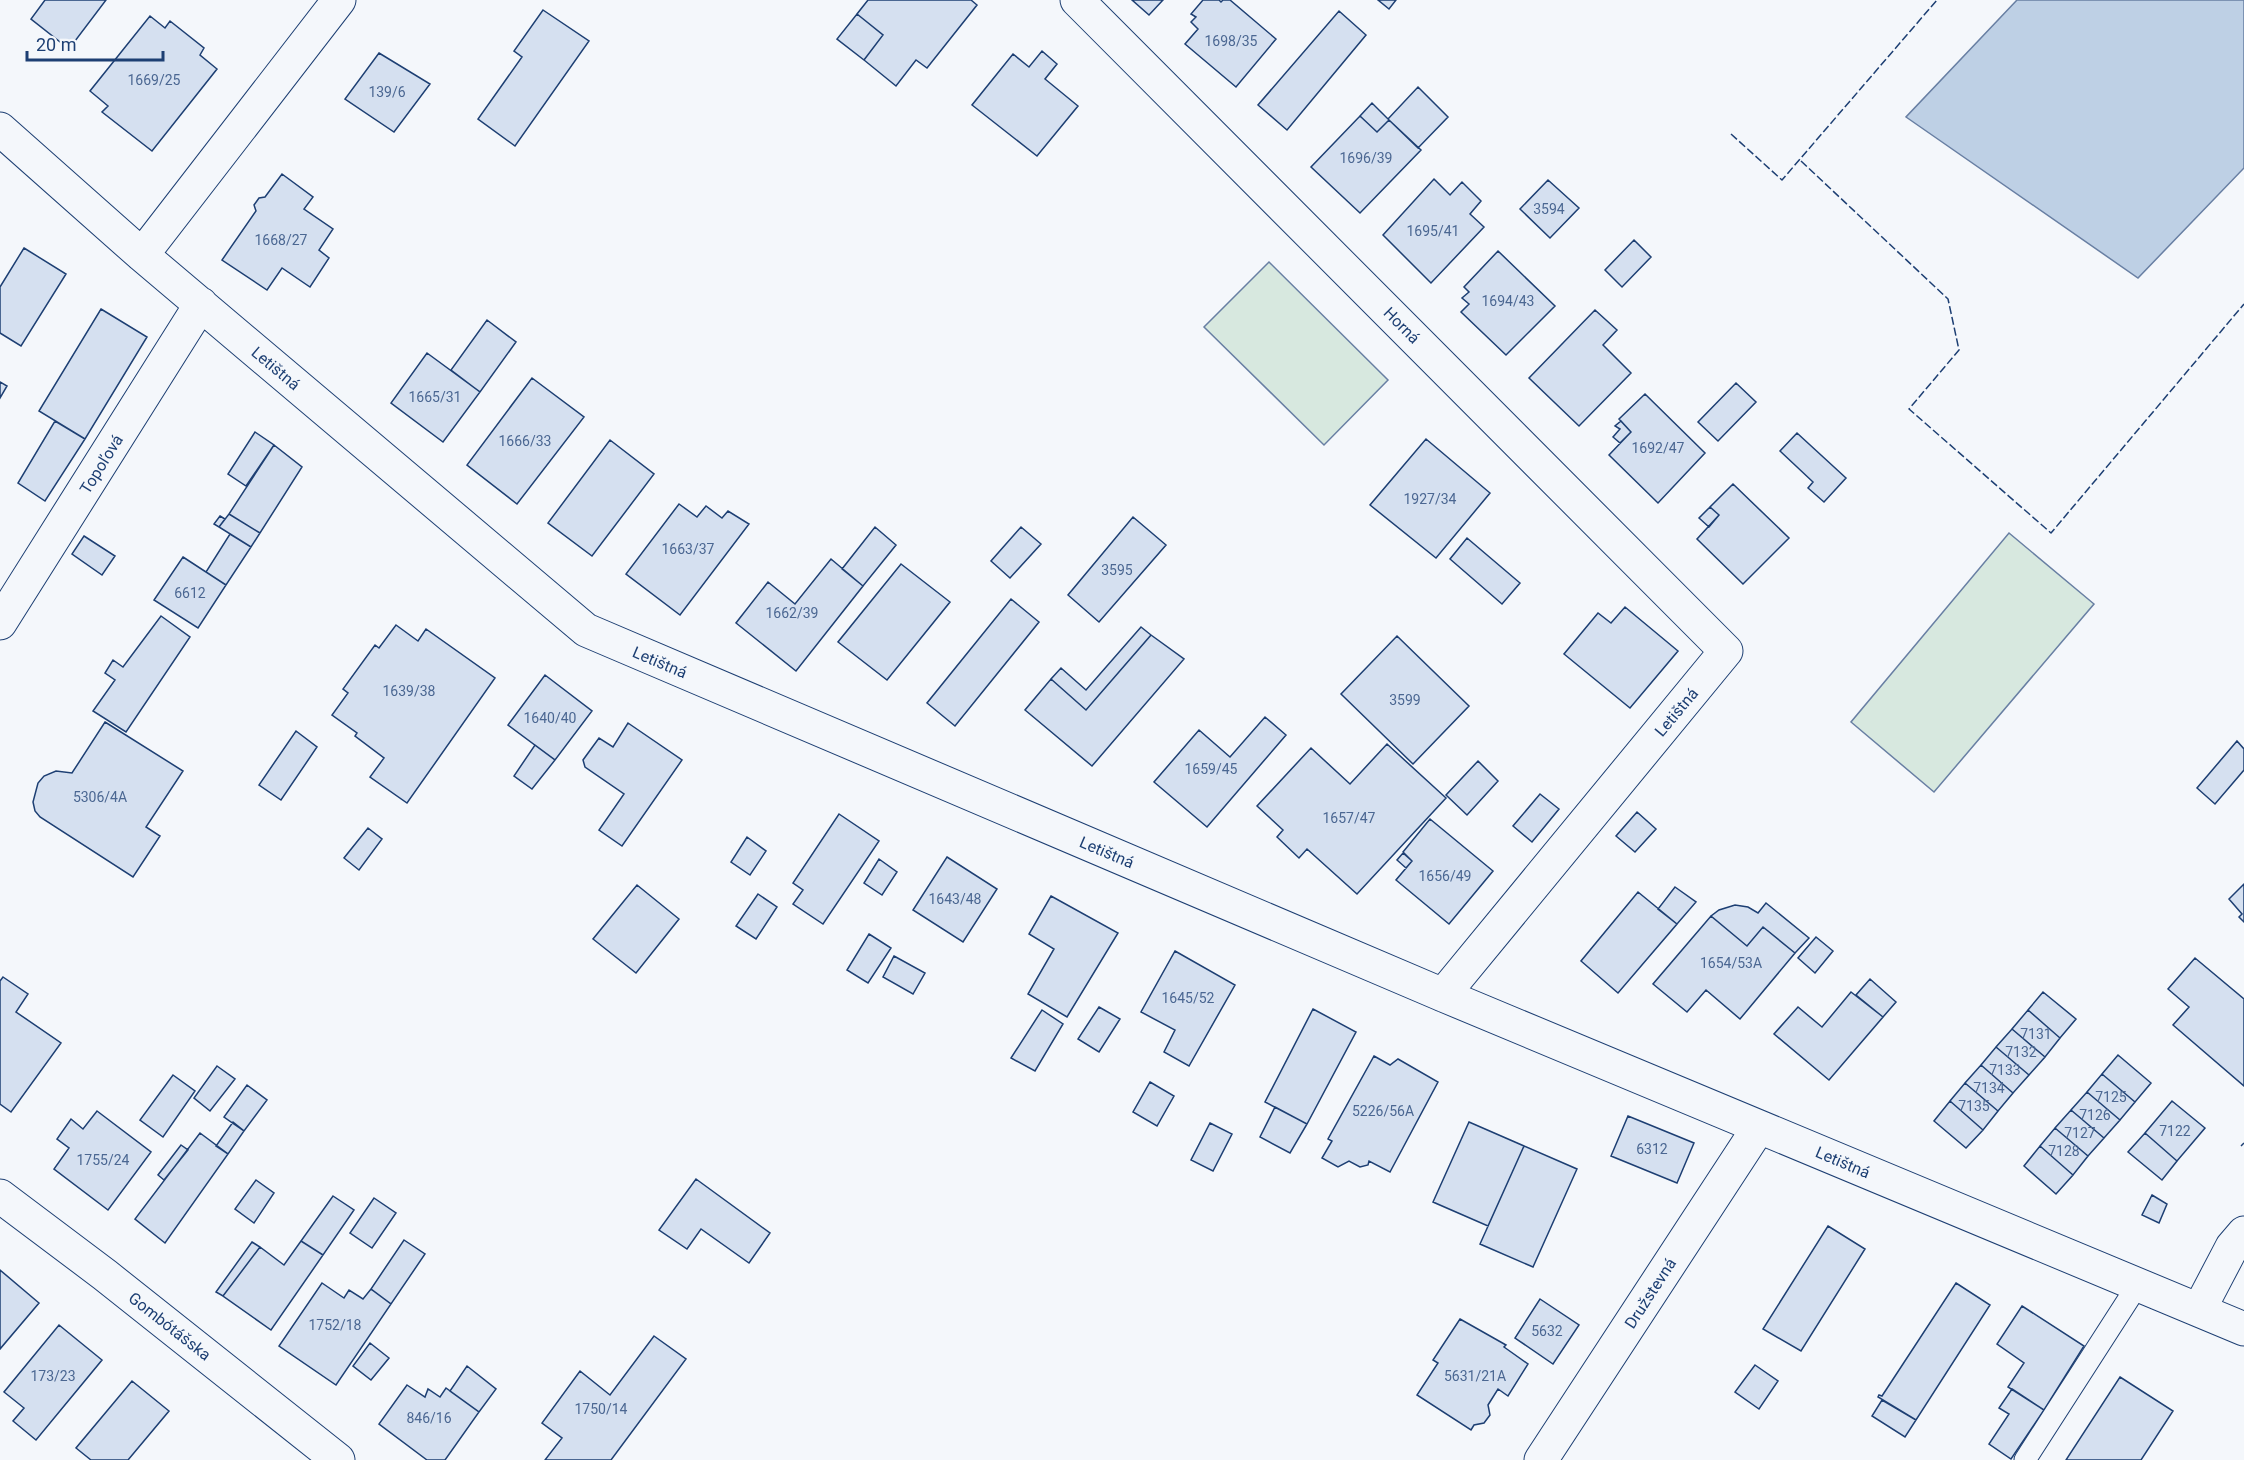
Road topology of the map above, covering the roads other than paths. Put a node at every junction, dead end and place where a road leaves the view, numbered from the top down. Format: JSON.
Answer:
{"nodes":[{"id":1,"x":339,"y":0,"type":"edge"},
{"id":2,"x":1077,"y":0,"type":"edge"},
{"id":3,"x":0,"y":129,"type":"edge"},
{"id":4,"x":142,"y":255,"type":"junction"},
{"id":5,"x":201,"y":304,"type":"junction"},
{"id":6,"x":0,"y":623,"type":"edge"},
{"id":7,"x":1726,"y":651,"type":"joint"},
{"id":8,"x":1443,"y":995,"type":"junction"},
{"id":9,"x":1759,"y":1127,"type":"junction"},
{"id":10,"x":0,"y":1196,"type":"edge"},
{"id":11,"x":2244,"y":1233,"type":"edge"},
{"id":12,"x":2137,"y":1286,"type":"junction"},
{"id":13,"x":2199,"y":1310,"type":"junction"},
{"id":14,"x":2244,"y":1329,"type":"edge"},
{"id":15,"x":338,"y":1460,"type":"edge"},
{"id":16,"x":1541,"y":1460,"type":"edge"},
{"id":17,"x":2025,"y":1460,"type":"edge"}],
"edges":[{"from":1,"to":4,"type":"street"},
{"from":2,"to":7,"type":"street","name":"Horná"},
{"from":3,"to":4,"type":"street","name":"Letištná"},
{"from":4,"to":5,"type":"street","name":"Letištná"},
{"from":5,"to":6,"type":"street","name":"Topoľová"},
{"from":5,"to":8,"type":"street","name":"Letištná"},
{"from":7,"to":8,"type":"street","name":"Letištná"},
{"from":8,"to":9,"type":"street","name":"Letištná"},
{"from":9,"to":12,"type":"street","name":"Letištná"},
{"from":9,"to":16,"type":"street","name":"Družstevná"},
{"from":10,"to":15,"type":"street","name":"Gombótášska"},
{"from":11,"to":13,"type":"street"},
{"from":12,"to":13,"type":"street","name":"Letištná"},
{"from":12,"to":17,"type":"lane"},
{"from":13,"to":14,"type":"street","name":"Letištná"}]}
